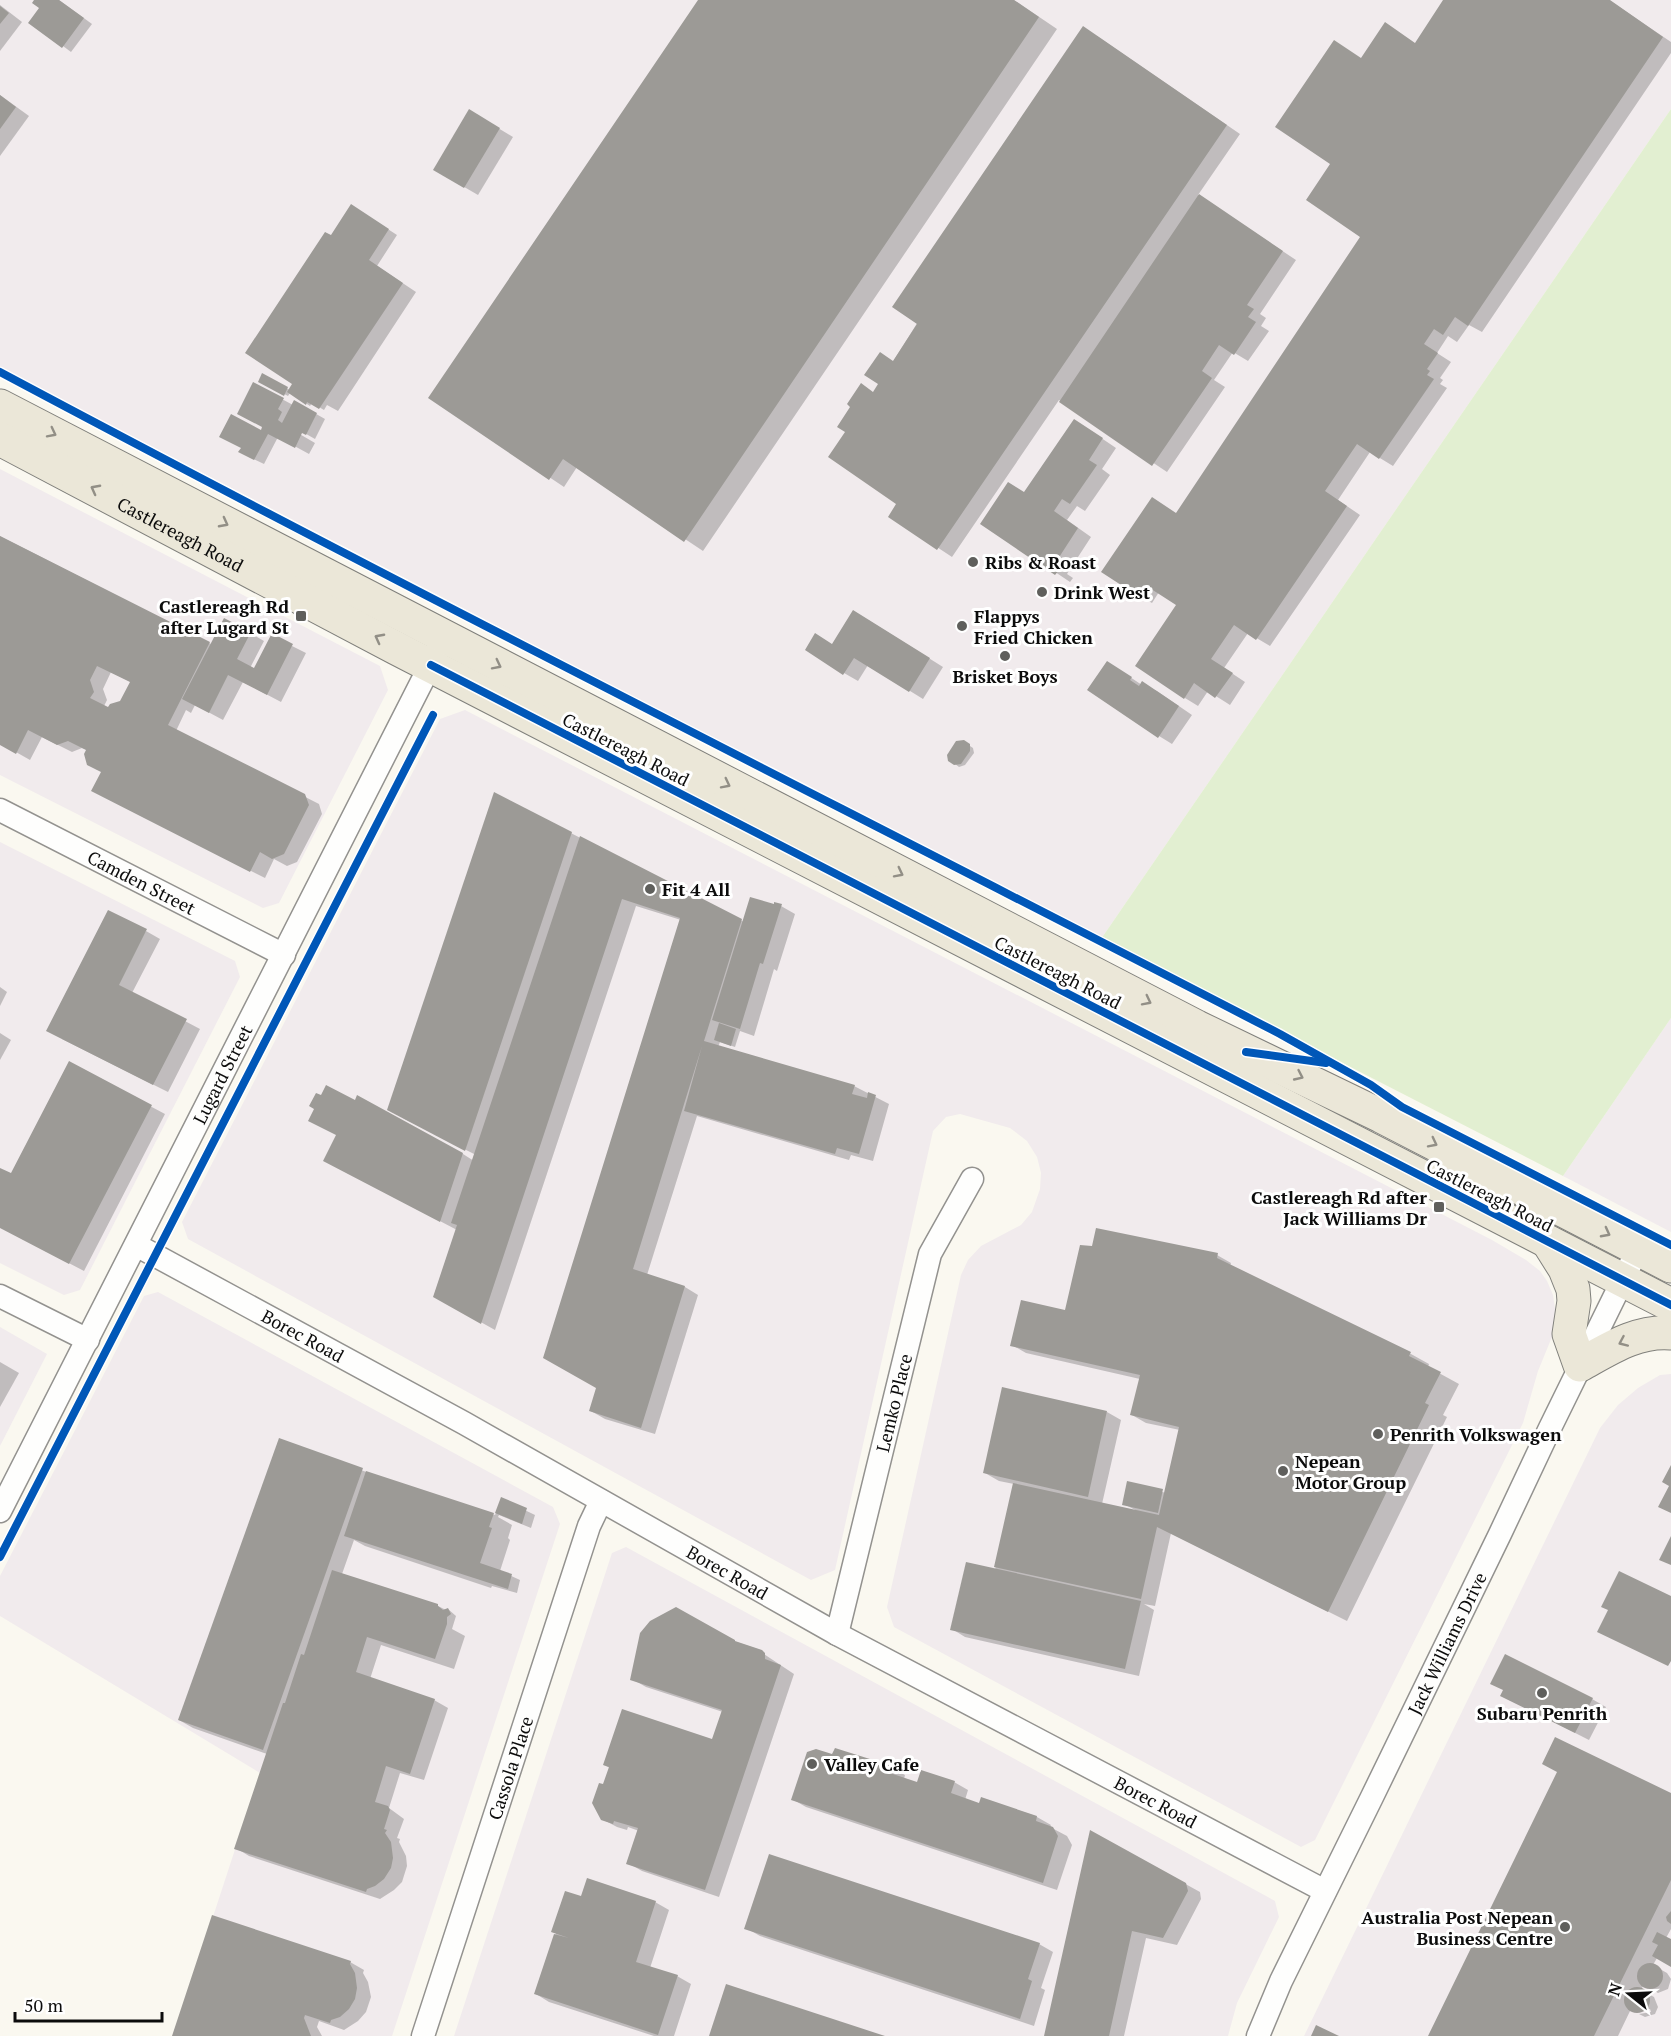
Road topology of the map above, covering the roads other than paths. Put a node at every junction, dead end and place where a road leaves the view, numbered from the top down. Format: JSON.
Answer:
{"nodes":[{"id":1,"x":0,"y":406,"type":"edge"},
{"id":2,"x":0,"y":440,"type":"edge"},
{"id":3,"x":438,"y":652,"type":"junction"},
{"id":4,"x":0,"y":810,"type":"edge"},
{"id":5,"x":284,"y":955,"type":"junction"},
{"id":6,"x":972,"y":1179,"type":"dead end"},
{"id":7,"x":1548,"y":1242,"type":"junction"},
{"id":8,"x":136,"y":1245,"type":"junction"},
{"id":9,"x":1638,"y":1249,"type":"junction"},
{"id":10,"x":1671,"y":1266,"type":"edge"},
{"id":11,"x":1622,"y":1280,"type":"junction"},
{"id":12,"x":0,"y":1296,"type":"edge"},
{"id":13,"x":1671,"y":1305,"type":"edge"},
{"id":14,"x":1671,"y":1333,"type":"edge"},
{"id":15,"x":88,"y":1340,"type":"junction"},
{"id":16,"x":1580,"y":1365,"type":"junction"},
{"id":17,"x":601,"y":1501,"type":"junction"},
{"id":18,"x":0,"y":1511,"type":"edge"},
{"id":19,"x":837,"y":1634,"type":"junction"},
{"id":20,"x":1325,"y":1891,"type":"junction"},
{"id":21,"x":423,"y":2036,"type":"edge"},
{"id":22,"x":1258,"y":2036,"type":"edge"}],
"edges":[{"from":1,"to":3,"type":"main road","name":"Castlereagh Road","one_way":true},
{"from":3,"to":2,"type":"main road","name":"Castlereagh Road","one_way":true},
{"from":3,"to":5,"type":"street","name":"Lugard Street"},
{"from":3,"to":7,"type":"main road","name":"Castlereagh Road"},
{"from":3,"to":9,"type":"main road","name":"Castlereagh Road","one_way":true},
{"from":4,"to":5,"type":"street","name":"Camden Street"},
{"from":5,"to":8,"type":"street","name":"Lugard Street"},
{"from":6,"to":19,"type":"street","name":"Lemko Place"},
{"from":7,"to":11,"type":"main road","name":"Castlereagh Road"},
{"from":7,"to":16,"type":"main road"},
{"from":8,"to":15,"type":"street","name":"Lugard Street"},
{"from":8,"to":17,"type":"street","name":"Borec Road"},
{"from":9,"to":10,"type":"main road","name":"Castlereagh Road"},
{"from":9,"to":11,"type":"street","name":"Jack Williams Drive"},
{"from":11,"to":13,"type":"main road","name":"Castlereagh Road"},
{"from":11,"to":16,"type":"street","name":"Jack Williams Drive"},
{"from":12,"to":15,"type":"street"},
{"from":14,"to":16,"type":"main road","one_way":true},
{"from":15,"to":18,"type":"street","name":"Lugard Street"},
{"from":16,"to":20,"type":"street","name":"Jack Williams Drive"},
{"from":17,"to":19,"type":"street","name":"Borec Road"},
{"from":17,"to":21,"type":"street","name":"Cassola Place"},
{"from":19,"to":20,"type":"street","name":"Borec Road"},
{"from":20,"to":22,"type":"street","name":"Jack Williams Drive"}]}
